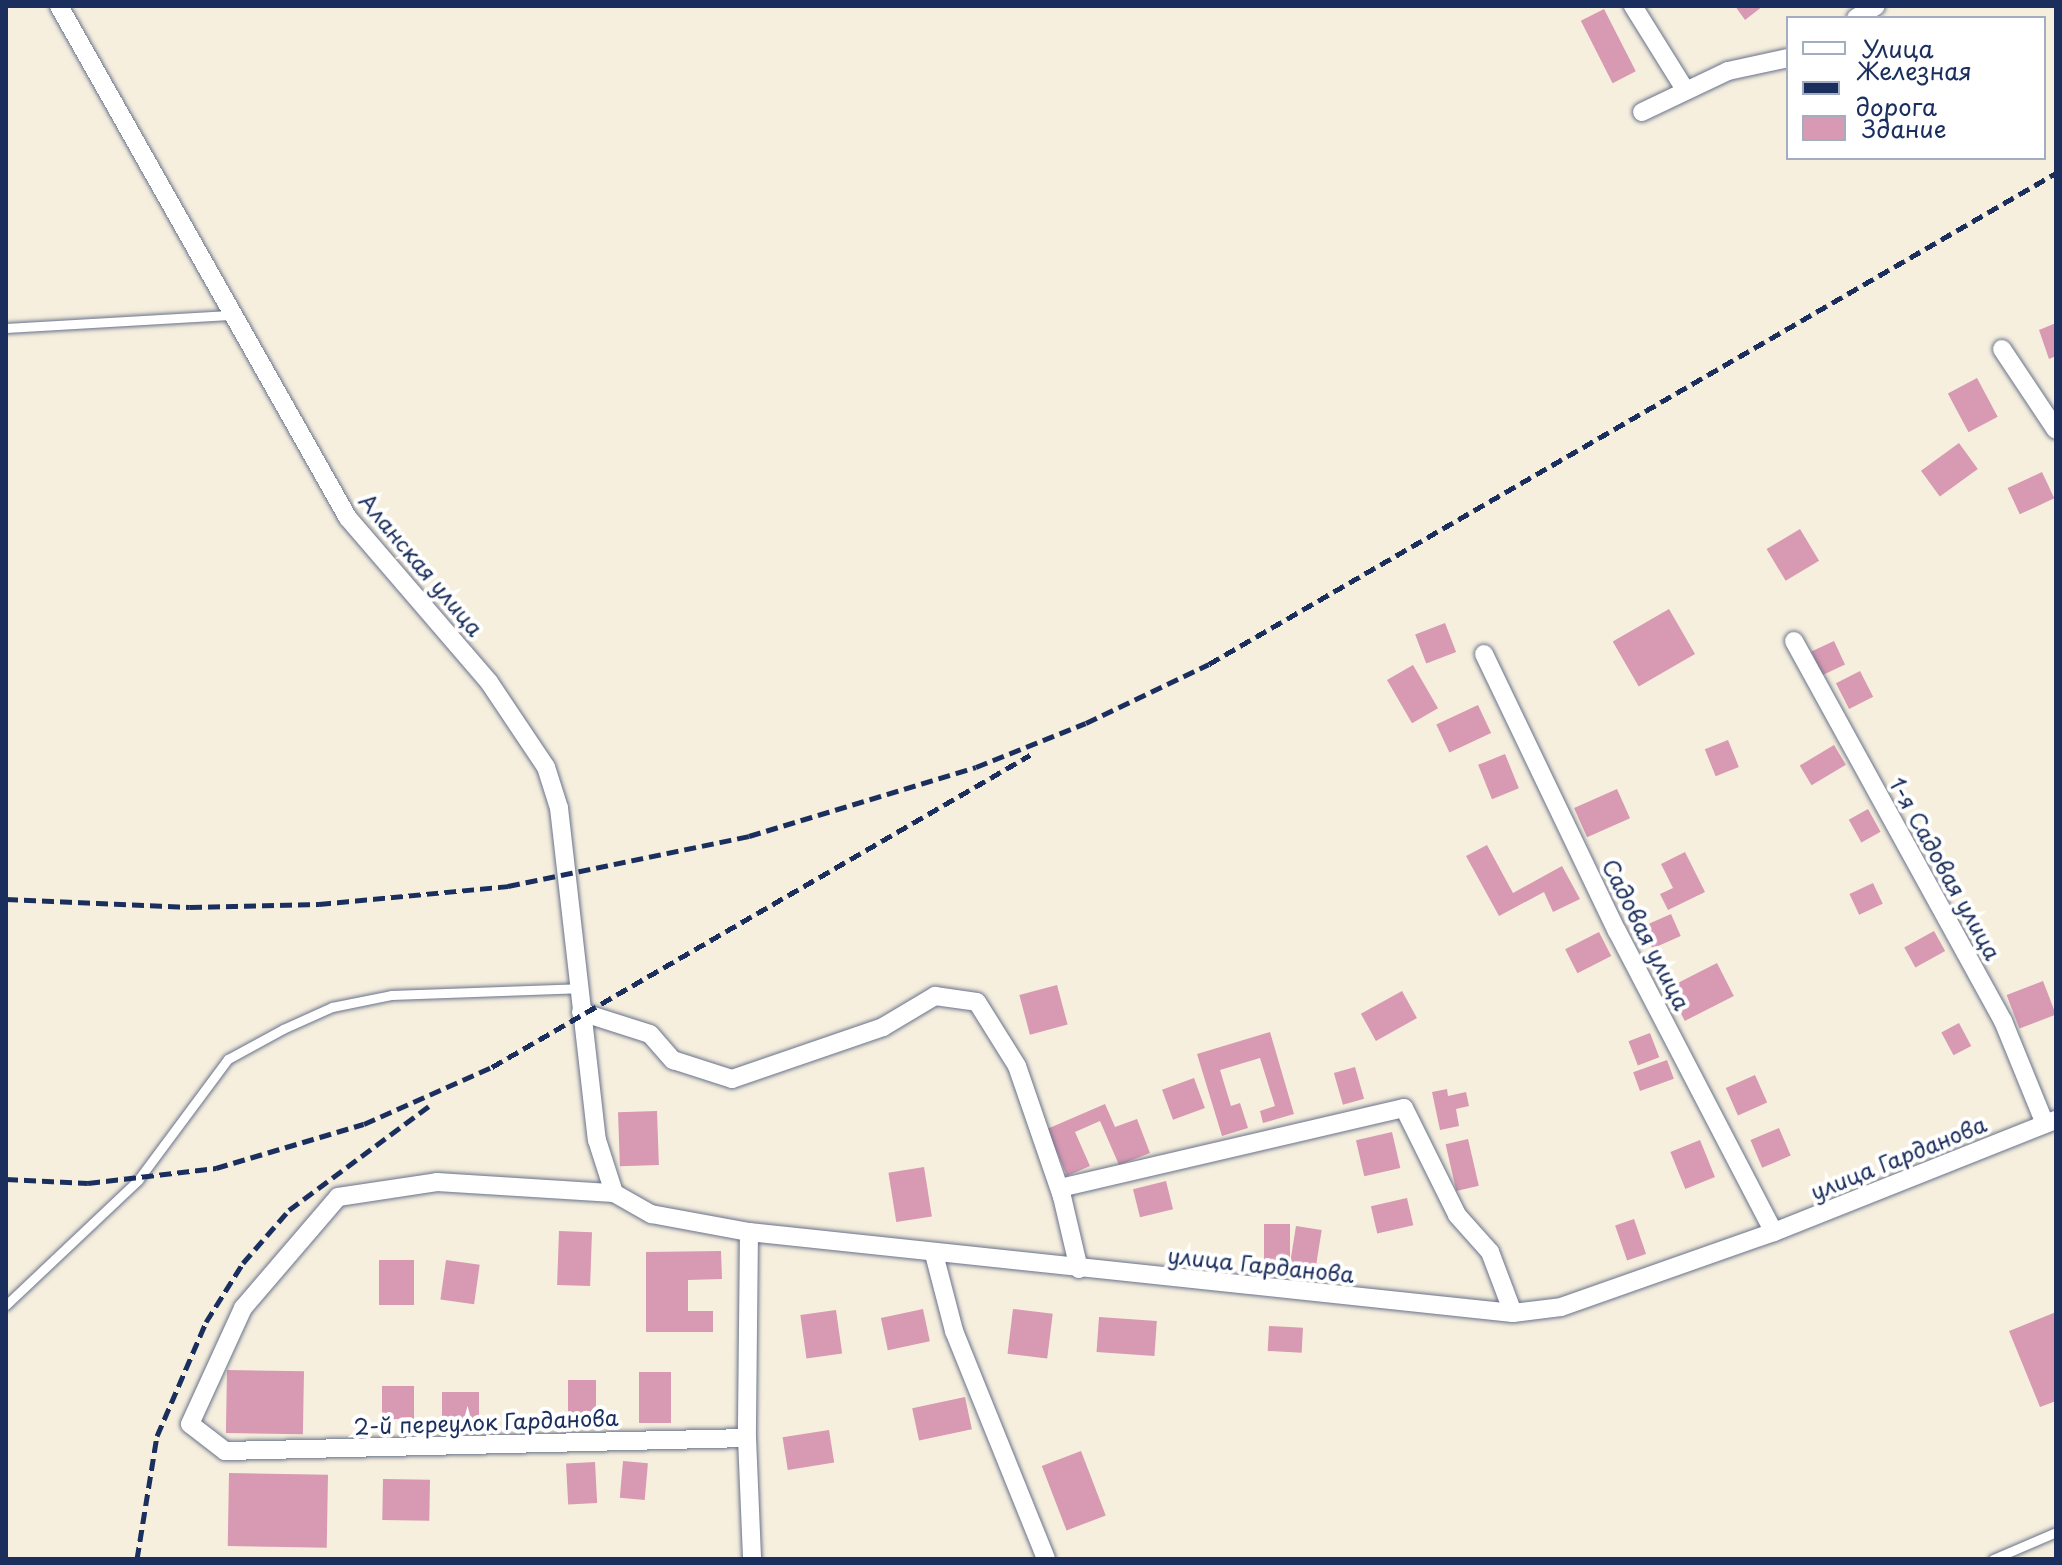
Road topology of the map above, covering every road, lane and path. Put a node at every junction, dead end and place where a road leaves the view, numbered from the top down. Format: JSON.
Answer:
{"nodes":[{"id":1,"x":59,"y":6,"type":"edge"},
{"id":2,"x":1633,"y":6,"type":"edge"},
{"id":3,"x":1786,"y":58,"type":"edge"},
{"id":4,"x":1684,"y":88,"type":"junction"},
{"id":5,"x":1642,"y":112,"type":"dead end"},
{"id":6,"x":234,"y":315,"type":"junction"},
{"id":7,"x":6,"y":328,"type":"edge"},
{"id":8,"x":2002,"y":349,"type":"dead end"},
{"id":9,"x":2056,"y":430,"type":"edge"},
{"id":10,"x":1794,"y":641,"type":"dead end"},
{"id":11,"x":1484,"y":654,"type":"dead end"},
{"id":12,"x":578,"y":988,"type":"junction"},
{"id":13,"x":581,"y":1012,"type":"junction"},
{"id":14,"x":2051,"y":1122,"type":"edge"},
{"id":15,"x":614,"y":1193,"type":"junction"},
{"id":16,"x":1062,"y":1197,"type":"junction"},
{"id":17,"x":749,"y":1232,"type":"junction"},
{"id":18,"x":1774,"y":1232,"type":"junction"},
{"id":19,"x":934,"y":1254,"type":"junction"},
{"id":20,"x":1079,"y":1269,"type":"junction"},
{"id":21,"x":6,"y":1305,"type":"edge"},
{"id":22,"x":1513,"y":1313,"type":"junction"},
{"id":23,"x":747,"y":1438,"type":"junction"},
{"id":24,"x":225,"y":1451,"type":"joint"},
{"id":25,"x":2056,"y":1532,"type":"edge"},
{"id":26,"x":2019,"y":1548,"type":"junction"},
{"id":27,"x":752,"y":1559,"type":"edge"},
{"id":28,"x":1046,"y":1559,"type":"edge"},
{"id":29,"x":1993,"y":1559,"type":"edge"},
{"id":30,"x":2014,"y":1559,"type":"edge"}],
"edges":[{"from":1,"to":6,"type":"street","name":"Аланская улица"},
{"from":2,"to":4,"type":"street"},
{"from":3,"to":4,"type":"street"},
{"from":4,"to":5,"type":"street"},
{"from":6,"to":7,"type":"lane"},
{"from":6,"to":12,"type":"street","name":"Аланская улица"},
{"from":8,"to":9,"type":"street"},
{"from":10,"to":14,"type":"street","name":"1-я Садовая улица"},
{"from":11,"to":18,"type":"street","name":"Садовая улица"},
{"from":12,"to":13,"type":"street","name":"Аланская улица"},
{"from":12,"to":21,"type":"lane"},
{"from":13,"to":15,"type":"street","name":"Аланская улица"},
{"from":13,"to":16,"type":"street"},
{"from":14,"to":18,"type":"street","name":"улица Гарданова"},
{"from":15,"to":17,"type":"street","name":"улица Гарданова"},
{"from":15,"to":24,"type":"street","name":"улица Гарданова"},
{"from":16,"to":20,"type":"street"},
{"from":16,"to":22,"type":"street"},
{"from":17,"to":19,"type":"street","name":"улица Гарданова"},
{"from":17,"to":23,"type":"street"},
{"from":18,"to":22,"type":"street","name":"улица Гарданова"},
{"from":19,"to":20,"type":"street","name":"улица Гарданова"},
{"from":19,"to":28,"type":"street"},
{"from":20,"to":22,"type":"street","name":"улица Гарданова"},
{"from":23,"to":24,"type":"street","name":"2-й переулок Гарданова"},
{"from":23,"to":27,"type":"street"},
{"from":25,"to":26,"type":"lane"},
{"from":26,"to":29,"type":"lane"},
{"from":26,"to":30,"type":"lane"}]}
